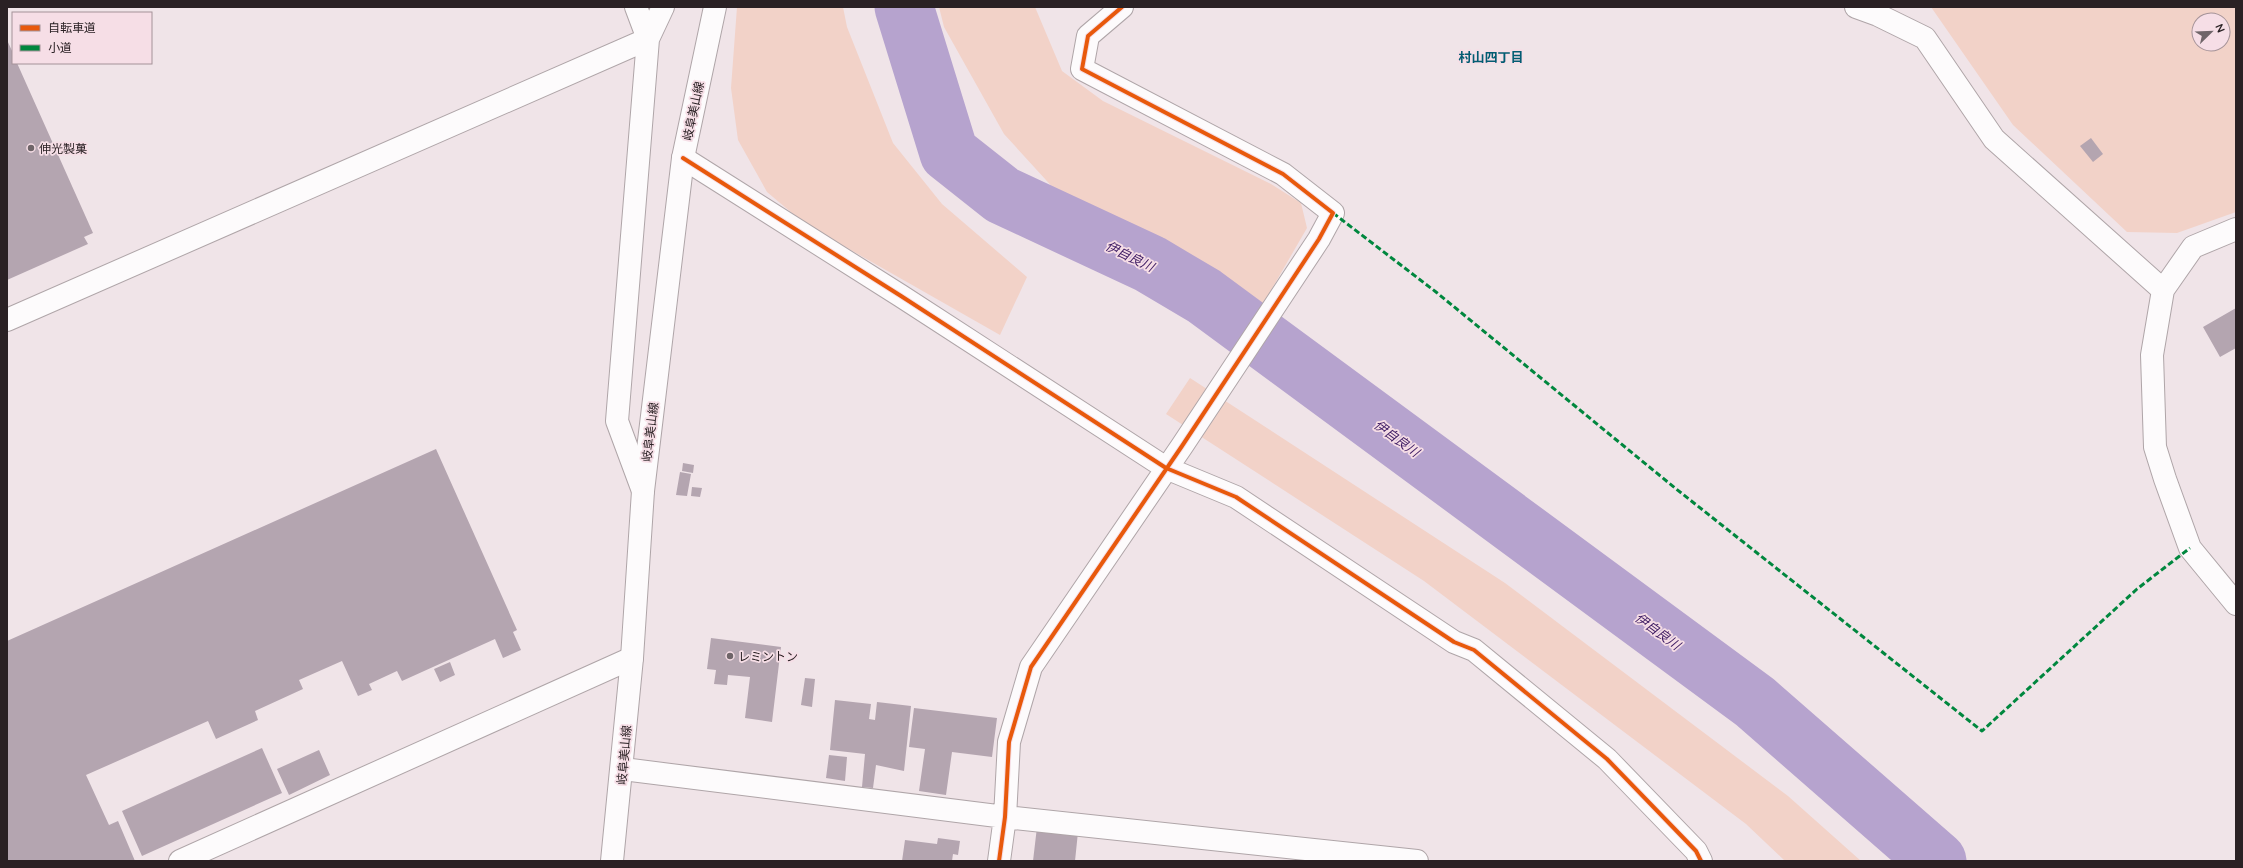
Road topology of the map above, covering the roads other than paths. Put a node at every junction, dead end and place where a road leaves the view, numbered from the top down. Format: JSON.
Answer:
{"nodes":[{"id":1,"x":636,"y":7,"type":"edge"},
{"id":2,"x":663,"y":7,"type":"edge"},
{"id":3,"x":715,"y":7,"type":"edge"},
{"id":4,"x":1122,"y":7,"type":"edge"},
{"id":5,"x":1856,"y":7,"type":"edge"},
{"id":6,"x":648,"y":39,"type":"junction"},
{"id":7,"x":683,"y":158,"type":"junction"},
{"id":8,"x":2236,"y":229,"type":"edge"},
{"id":9,"x":2163,"y":290,"type":"junction"},
{"id":10,"x":7,"y":320,"type":"edge"},
{"id":11,"x":1166,"y":468,"type":"junction"},
{"id":12,"x":643,"y":491,"type":"junction"},
{"id":13,"x":2236,"y":604,"type":"edge"},
{"id":14,"x":632,"y":658,"type":"junction"},
{"id":15,"x":623,"y":769,"type":"junction"},
{"id":16,"x":1005,"y":817,"type":"junction"},
{"id":17,"x":180,"y":861,"type":"edge"},
{"id":18,"x":612,"y":861,"type":"edge"},
{"id":19,"x":999,"y":861,"type":"edge"},
{"id":20,"x":1417,"y":861,"type":"edge"},
{"id":21,"x":1702,"y":861,"type":"edge"}],
"edges":[{"from":1,"to":6,"type":"street"},
{"from":2,"to":6,"type":"street"},
{"from":3,"to":7,"type":"street","name":"岐阜美山線"},
{"from":4,"to":11,"type":"street"},
{"from":5,"to":9,"type":"street"},
{"from":6,"to":10,"type":"street"},
{"from":6,"to":12,"type":"street"},
{"from":7,"to":11,"type":"street"},
{"from":7,"to":12,"type":"street","name":"岐阜美山線"},
{"from":8,"to":9,"type":"street"},
{"from":9,"to":13,"type":"street"},
{"from":11,"to":16,"type":"street"},
{"from":11,"to":21,"type":"street"},
{"from":12,"to":14,"type":"street","name":"岐阜美山線"},
{"from":14,"to":15,"type":"street","name":"岐阜美山線"},
{"from":14,"to":17,"type":"street"},
{"from":15,"to":16,"type":"street"},
{"from":15,"to":18,"type":"street","name":"岐阜美山線"},
{"from":16,"to":19,"type":"street"},
{"from":16,"to":20,"type":"street"}]}
